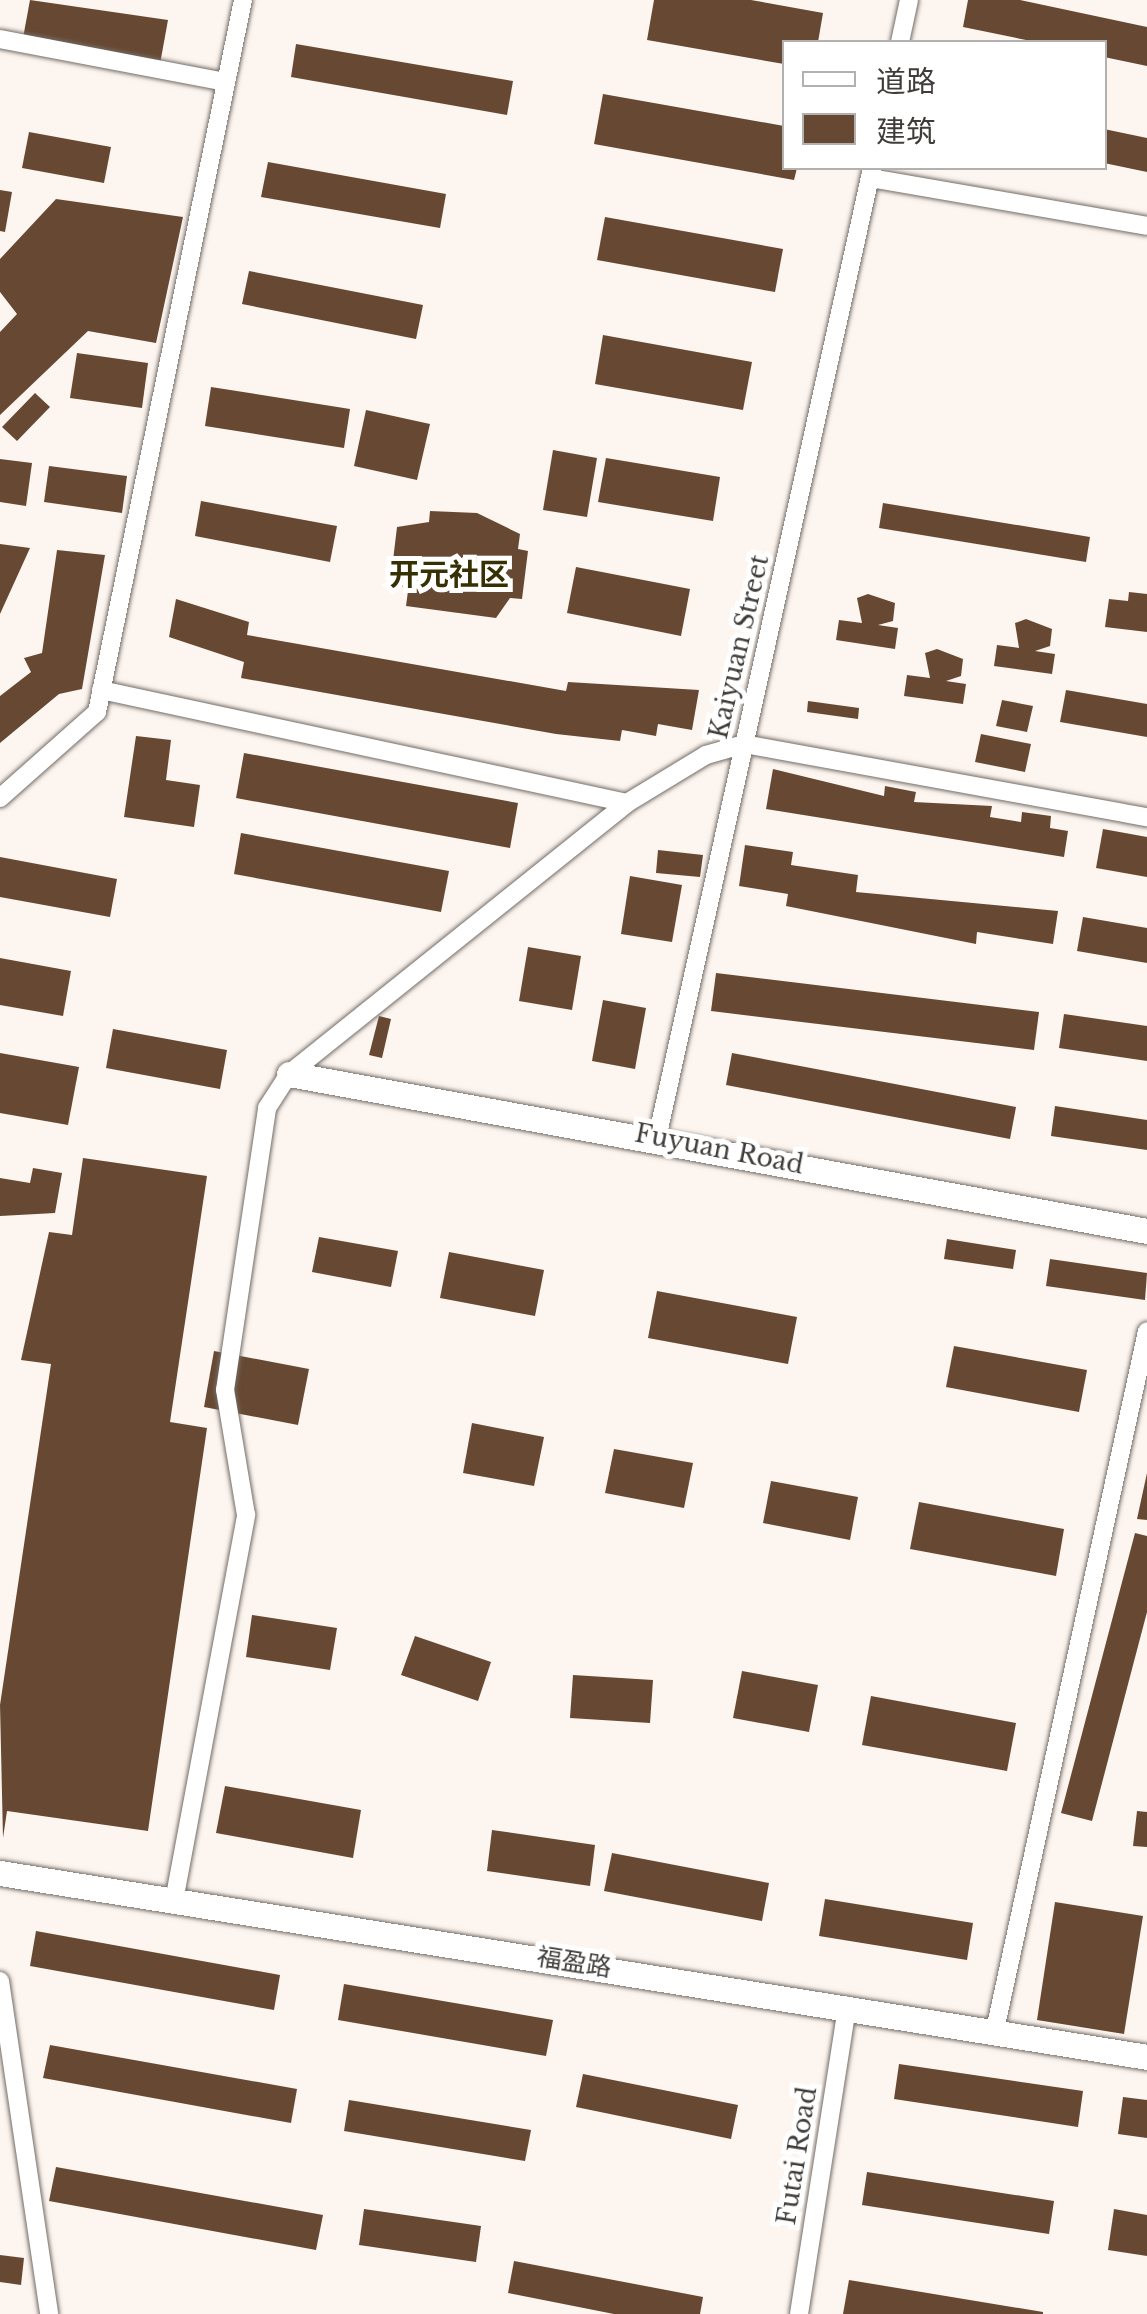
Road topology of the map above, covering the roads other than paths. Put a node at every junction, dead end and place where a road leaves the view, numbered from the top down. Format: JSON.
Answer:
{"nodes":[{"id":1,"x":243,"y":0,"type":"edge"},
{"id":2,"x":909,"y":0,"type":"edge"},
{"id":3,"x":0,"y":39,"type":"edge"},
{"id":4,"x":900,"y":40,"type":"edge"},
{"id":5,"x":226,"y":82,"type":"junction"},
{"id":6,"x":871,"y":173,"type":"edge"},
{"id":7,"x":1147,"y":226,"type":"edge"},
{"id":8,"x":101,"y":690,"type":"junction"},
{"id":9,"x":744,"y":744,"type":"junction"},
{"id":10,"x":0,"y":798,"type":"edge"},
{"id":11,"x":628,"y":803,"type":"junction"},
{"id":12,"x":1147,"y":817,"type":"edge"},
{"id":13,"x":289,"y":1074,"type":"junction"},
{"id":14,"x":656,"y":1138,"type":"junction"},
{"id":15,"x":1147,"y":1231,"type":"edge"},
{"id":16,"x":1147,"y":1331,"type":"edge"},
{"id":17,"x":0,"y":1873,"type":"edge"},
{"id":18,"x":174,"y":1900,"type":"junction"},
{"id":19,"x":0,"y":1981,"type":"edge"},
{"id":20,"x":847,"y":2006,"type":"junction"},
{"id":21,"x":995,"y":2030,"type":"junction"},
{"id":22,"x":1147,"y":2056,"type":"edge"},
{"id":23,"x":50,"y":2314,"type":"edge"},
{"id":24,"x":799,"y":2314,"type":"edge"}],
"edges":[{"from":1,"to":5,"type":"street"},
{"from":2,"to":4,"type":"street"},
{"from":3,"to":5,"type":"street"},
{"from":5,"to":8,"type":"street"},
{"from":6,"to":7,"type":"street"},
{"from":6,"to":9,"type":"street","name":"Kaiyuan Street"},
{"from":8,"to":10,"type":"street"},
{"from":8,"to":11,"type":"street"},
{"from":9,"to":11,"type":"street"},
{"from":9,"to":12,"type":"street"},
{"from":9,"to":14,"type":"street","name":"Kaiyuan Street"},
{"from":11,"to":13,"type":"street"},
{"from":13,"to":14,"type":"street","name":"Fuyuan Road"},
{"from":13,"to":18,"type":"street"},
{"from":14,"to":15,"type":"street","name":"Fuyuan Road"},
{"from":16,"to":21,"type":"street"},
{"from":17,"to":18,"type":"street","name":"福盈路"},
{"from":18,"to":20,"type":"street","name":"福盈路"},
{"from":19,"to":23,"type":"street"},
{"from":20,"to":21,"type":"street","name":"福盈路"},
{"from":20,"to":24,"type":"street","name":"Futai Road"},
{"from":21,"to":22,"type":"street","name":"福盈路"}]}
